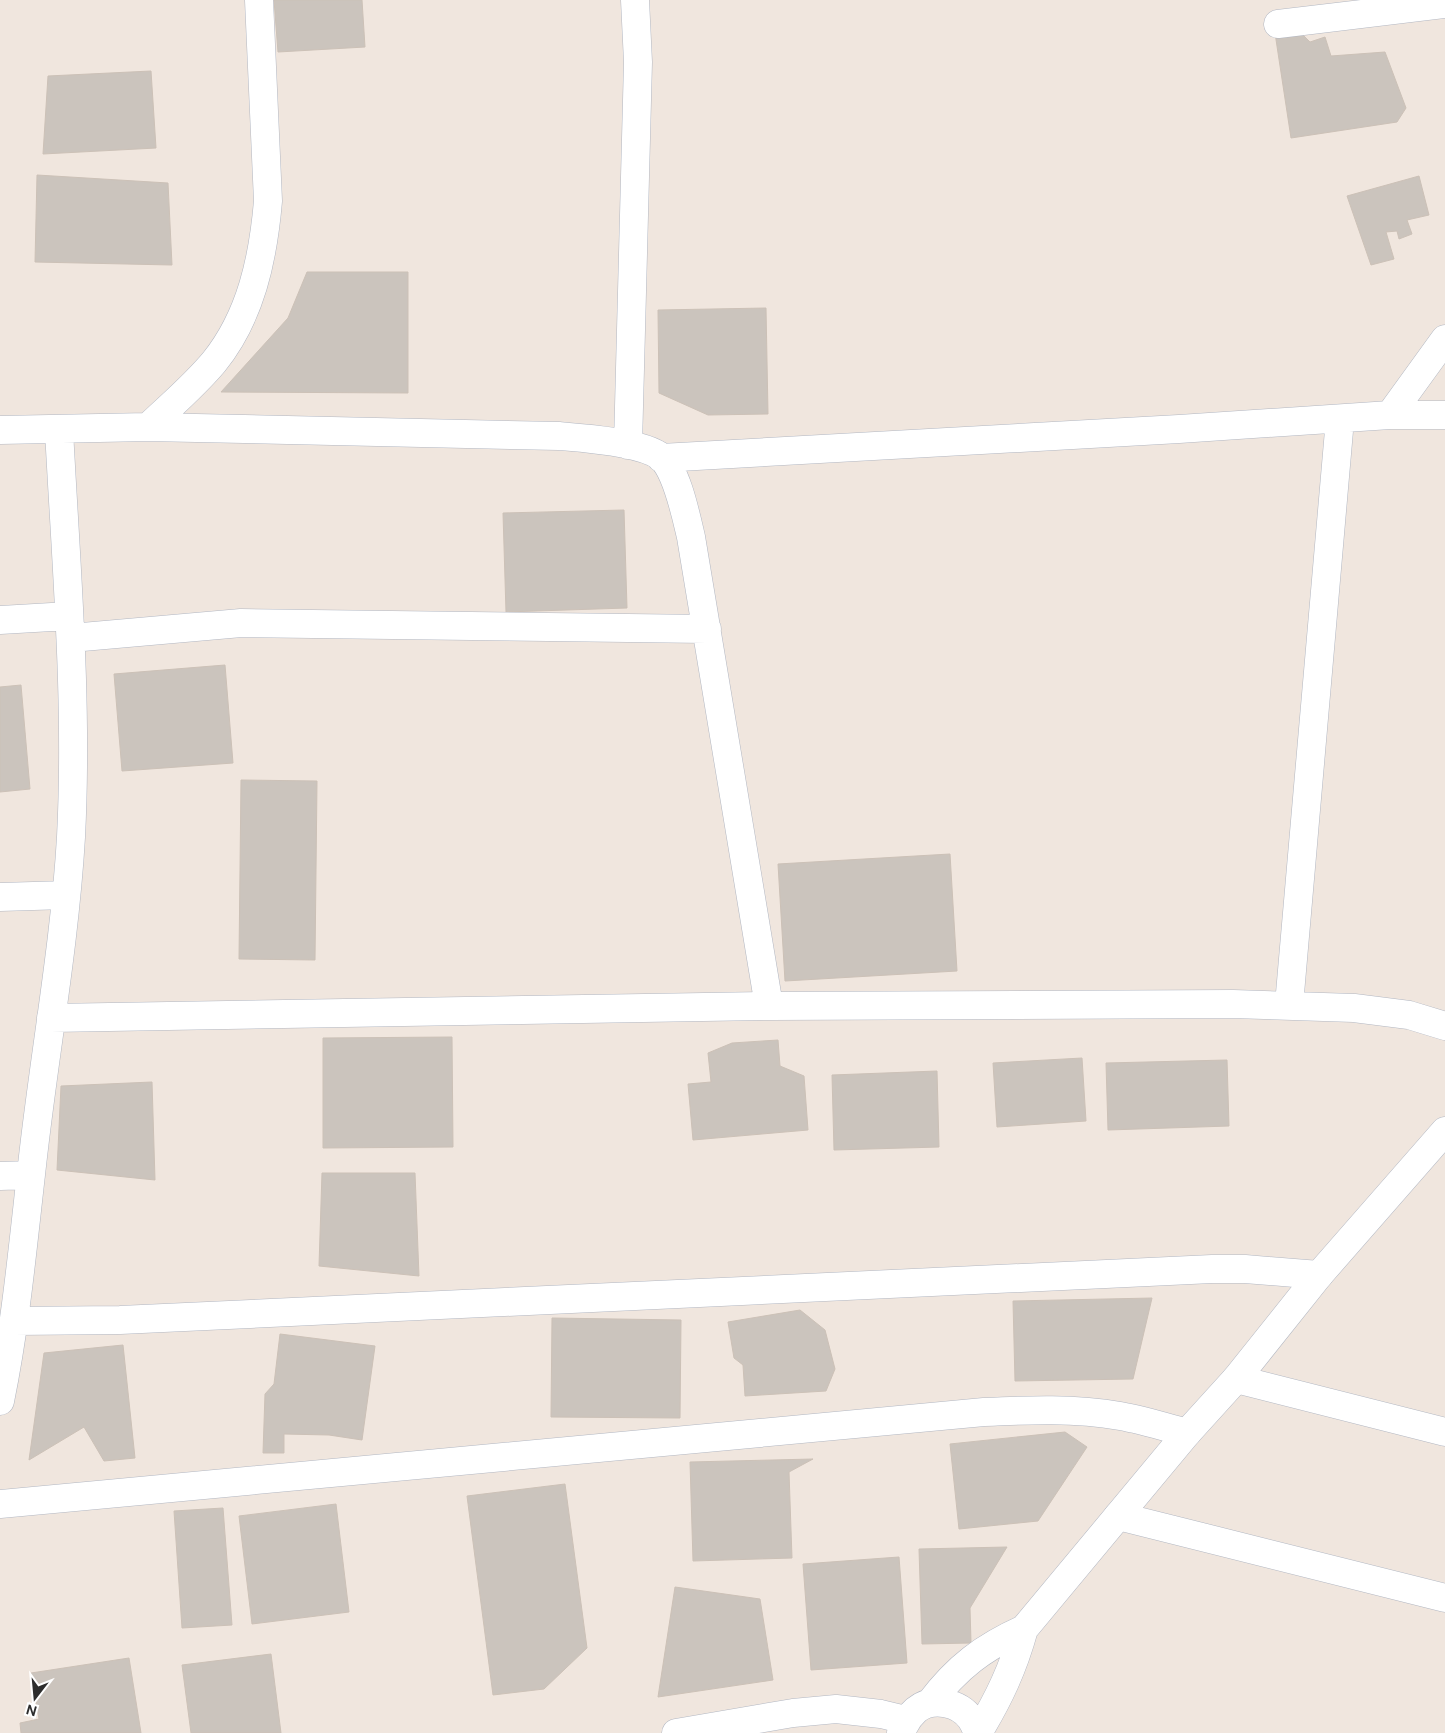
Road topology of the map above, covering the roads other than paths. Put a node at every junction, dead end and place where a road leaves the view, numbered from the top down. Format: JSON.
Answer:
{"nodes":[{"id":1,"x":259,"y":0,"type":"edge"},
{"id":2,"x":635,"y":0,"type":"edge"},
{"id":3,"x":1445,"y":4,"type":"edge"},
{"id":4,"x":1278,"y":24,"type":"dead end"},
{"id":5,"x":1445,"y":339,"type":"edge"},
{"id":6,"x":1390,"y":415,"type":"junction"},
{"id":7,"x":1445,"y":415,"type":"edge"},
{"id":8,"x":1340,"y":419,"type":"junction"},
{"id":9,"x":148,"y":427,"type":"junction"},
{"id":10,"x":0,"y":430,"type":"edge"},
{"id":11,"x":59,"y":430,"type":"junction"},
{"id":12,"x":628,"y":446,"type":"junction"},
{"id":13,"x":661,"y":458,"type":"junction"},
{"id":14,"x":0,"y":620,"type":"edge"},
{"id":15,"x":70,"y":627,"type":"junction"},
{"id":16,"x":707,"y":629,"type":"junction"},
{"id":17,"x":66,"y":895,"type":"junction"},
{"id":18,"x":0,"y":897,"type":"edge"},
{"id":19,"x":1289,"y":1005,"type":"junction"},
{"id":20,"x":770,"y":1006,"type":"junction"},
{"id":21,"x":51,"y":1018,"type":"junction"},
{"id":22,"x":1445,"y":1026,"type":"edge"},
{"id":23,"x":1445,"y":1131,"type":"edge"},
{"id":24,"x":31,"y":1175,"type":"junction"},
{"id":25,"x":0,"y":1176,"type":"edge"},
{"id":26,"x":1319,"y":1275,"type":"junction"},
{"id":27,"x":14,"y":1321,"type":"junction"},
{"id":28,"x":1236,"y":1379,"type":"junction"},
{"id":29,"x":0,"y":1401,"type":"edge"},
{"id":30,"x":1445,"y":1432,"type":"edge"},
{"id":31,"x":1187,"y":1433,"type":"junction"},
{"id":32,"x":0,"y":1504,"type":"edge"},
{"id":33,"x":1118,"y":1516,"type":"junction"},
{"id":34,"x":1445,"y":1598,"type":"edge"},
{"id":35,"x":1024,"y":1629,"type":"junction"},
{"id":36,"x":930,"y":1703,"type":"junction"},
{"id":37,"x":903,"y":1727,"type":"edge"},
{"id":38,"x":676,"y":1733,"type":"edge"},
{"id":39,"x":978,"y":1733,"type":"edge"}],
"edges":[{"from":1,"to":9,"type":"street"},
{"from":2,"to":12,"type":"street"},
{"from":3,"to":4,"type":"street"},
{"from":5,"to":6,"type":"street"},
{"from":6,"to":7,"type":"street"},
{"from":6,"to":8,"type":"street"},
{"from":8,"to":13,"type":"street"},
{"from":8,"to":19,"type":"street"},
{"from":9,"to":11,"type":"street"},
{"from":9,"to":12,"type":"street"},
{"from":10,"to":11,"type":"street"},
{"from":11,"to":15,"type":"street"},
{"from":12,"to":13,"type":"street"},
{"from":13,"to":16,"type":"street"},
{"from":14,"to":15,"type":"street"},
{"from":15,"to":16,"type":"street"},
{"from":15,"to":17,"type":"street"},
{"from":16,"to":20,"type":"street"},
{"from":17,"to":18,"type":"street"},
{"from":17,"to":21,"type":"street"},
{"from":19,"to":20,"type":"street"},
{"from":19,"to":22,"type":"street"},
{"from":20,"to":21,"type":"street"},
{"from":21,"to":24,"type":"street"},
{"from":23,"to":26,"type":"street"},
{"from":24,"to":25,"type":"street"},
{"from":24,"to":27,"type":"street"},
{"from":26,"to":27,"type":"street"},
{"from":26,"to":28,"type":"street"},
{"from":27,"to":29,"type":"street"},
{"from":28,"to":30,"type":"street"},
{"from":28,"to":31,"type":"street"},
{"from":31,"to":32,"type":"street"},
{"from":31,"to":33,"type":"street"},
{"from":33,"to":34,"type":"street"},
{"from":33,"to":35,"type":"street"},
{"from":35,"to":36,"type":"street"},
{"from":35,"to":39,"type":"street"},
{"from":36,"to":37,"type":"street"},
{"from":36,"to":39,"type":"street"},
{"from":37,"to":38,"type":"street"}]}
